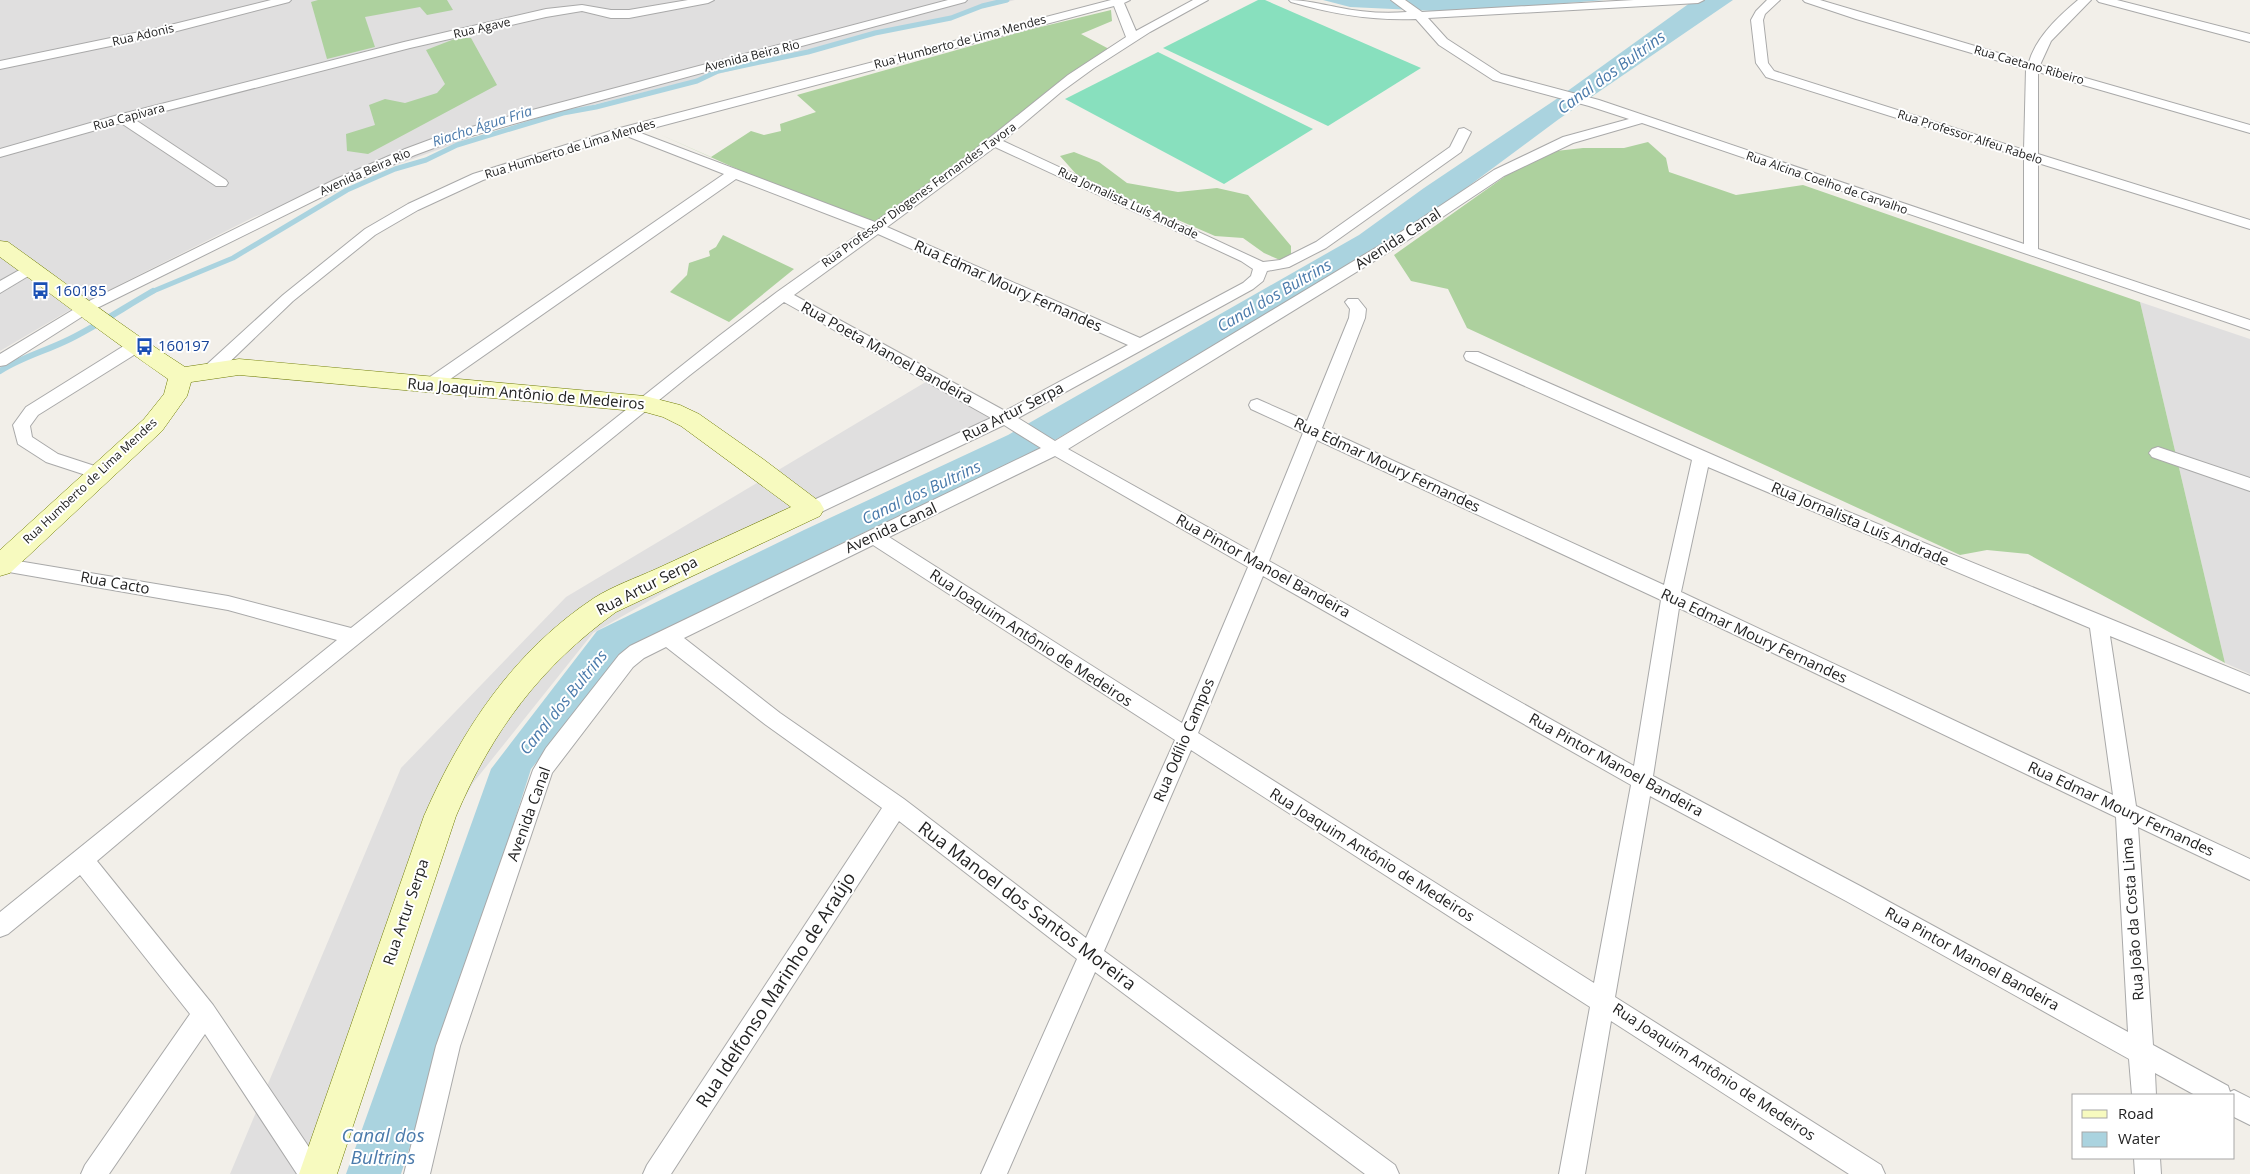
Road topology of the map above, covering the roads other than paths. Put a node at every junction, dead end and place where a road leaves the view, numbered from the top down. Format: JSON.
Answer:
{"nodes":[{"id":1,"x":285,"y":0,"type":"edge"},
{"id":2,"x":541,"y":0,"type":"edge"},
{"id":3,"x":596,"y":0,"type":"edge"},
{"id":4,"x":708,"y":0,"type":"edge"},
{"id":5,"x":961,"y":0,"type":"edge"},
{"id":6,"x":1202,"y":0,"type":"edge"},
{"id":7,"x":1295,"y":0,"type":"edge"},
{"id":8,"x":1397,"y":0,"type":"edge"},
{"id":9,"x":1689,"y":0,"type":"edge"},
{"id":10,"x":1698,"y":0,"type":"edge"},
{"id":11,"x":1774,"y":0,"type":"edge"},
{"id":12,"x":1809,"y":0,"type":"edge"},
{"id":13,"x":2086,"y":0,"type":"edge"},
{"id":14,"x":2103,"y":0,"type":"edge"},
{"id":15,"x":1121,"y":1,"type":"edge"},
{"id":16,"x":562,"y":10,"type":"junction"},
{"id":17,"x":546,"y":13,"type":"junction"},
{"id":18,"x":1417,"y":13,"type":"junction"},
{"id":19,"x":2250,"y":38,"type":"edge"},
{"id":20,"x":1133,"y":39,"type":"junction"},
{"id":21,"x":0,"y":66,"type":"edge"},
{"id":22,"x":2033,"y":66,"type":"junction"},
{"id":23,"x":260,"y":84,"type":"joint"},
{"id":24,"x":1547,"y":91,"type":"joint"},
{"id":25,"x":1594,"y":103,"type":"joint"},
{"id":26,"x":123,"y":118,"type":"junction"},
{"id":27,"x":1640,"y":120,"type":"junction"},
{"id":28,"x":2250,"y":129,"type":"edge"},
{"id":29,"x":625,"y":132,"type":"junction"},
{"id":30,"x":1464,"y":132,"type":"dead end"},
{"id":31,"x":994,"y":142,"type":"junction"},
{"id":32,"x":0,"y":153,"type":"edge"},
{"id":33,"x":2032,"y":157,"type":"junction"},
{"id":34,"x":736,"y":173,"type":"junction"},
{"id":35,"x":221,"y":183,"type":"dead end"},
{"id":36,"x":2250,"y":225,"type":"edge"},
{"id":37,"x":877,"y":228,"type":"junction"},
{"id":38,"x":0,"y":247,"type":"edge"},
{"id":39,"x":2031,"y":252,"type":"junction"},
{"id":40,"x":1261,"y":267,"type":"junction"},
{"id":41,"x":30,"y":269,"type":"junction"},
{"id":42,"x":0,"y":288,"type":"edge"},
{"id":43,"x":782,"y":295,"type":"junction"},
{"id":44,"x":1353,"y":302,"type":"dead end"},
{"id":45,"x":88,"y":309,"type":"junction"},
{"id":46,"x":2250,"y":325,"type":"edge"},
{"id":47,"x":1140,"y":344,"type":"junction"},
{"id":48,"x":136,"y":346,"type":"junction"},
{"id":49,"x":1472,"y":356,"type":"dead end"},
{"id":50,"x":0,"y":361,"type":"edge"},
{"id":51,"x":210,"y":371,"type":"junction"},
{"id":52,"x":181,"y":376,"type":"junction"},
{"id":53,"x":430,"y":385,"type":"junction"},
{"id":54,"x":645,"y":404,"type":"junction"},
{"id":55,"x":1257,"y":405,"type":"dead end"},
{"id":56,"x":1011,"y":422,"type":"junction"},
{"id":57,"x":1312,"y":429,"type":"junction"},
{"id":58,"x":1052,"y":447,"type":"junction"},
{"id":59,"x":2158,"y":453,"type":"dead end"},
{"id":60,"x":1701,"y":458,"type":"junction"},
{"id":61,"x":98,"y":474,"type":"junction"},
{"id":62,"x":2250,"y":485,"type":"edge"},
{"id":63,"x":811,"y":509,"type":"junction"},
{"id":64,"x":873,"y":536,"type":"junction"},
{"id":65,"x":1259,"y":564,"type":"junction"},
{"id":66,"x":2,"y":565,"type":"edge"},
{"id":67,"x":1671,"y":596,"type":"junction"},
{"id":68,"x":2100,"y":624,"type":"junction"},
{"id":69,"x":356,"y":637,"type":"junction"},
{"id":70,"x":668,"y":638,"type":"junction"},
{"id":71,"x":2250,"y":685,"type":"edge"},
{"id":72,"x":1186,"y":738,"type":"junction"},
{"id":73,"x":1642,"y":781,"type":"junction"},
{"id":74,"x":896,"y":806,"type":"junction"},
{"id":75,"x":2126,"y":811,"type":"junction"},
{"id":76,"x":82,"y":860,"type":"junction"},
{"id":77,"x":2250,"y":870,"type":"edge"},
{"id":78,"x":0,"y":926,"type":"edge"},
{"id":79,"x":1089,"y":954,"type":"junction"},
{"id":80,"x":1602,"y":1000,"type":"junction"},
{"id":81,"x":205,"y":1013,"type":"junction"},
{"id":82,"x":2142,"y":1052,"type":"junction"},
{"id":83,"x":2144,"y":1094,"type":"edge"},
{"id":84,"x":2217,"y":1094,"type":"edge"},
{"id":85,"x":2235,"y":1104,"type":"edge"},
{"id":86,"x":2250,"y":1112,"type":"edge"},
{"id":87,"x":2147,"y":1159,"type":"edge"},
{"id":88,"x":94,"y":1174,"type":"edge"},
{"id":89,"x":312,"y":1174,"type":"edge"},
{"id":90,"x":318,"y":1174,"type":"edge"},
{"id":91,"x":417,"y":1174,"type":"edge"},
{"id":92,"x":656,"y":1174,"type":"edge"},
{"id":93,"x":994,"y":1174,"type":"edge"},
{"id":94,"x":1386,"y":1174,"type":"edge"},
{"id":95,"x":1572,"y":1174,"type":"edge"},
{"id":96,"x":1872,"y":1174,"type":"edge"},
{"id":97,"x":2148,"y":1174,"type":"edge"}],
"edges":[{"from":1,"to":21,"type":"street","name":"Rua Adonis"},
{"from":2,"to":17,"type":"street"},
{"from":3,"to":16,"type":"street"},
{"from":4,"to":16,"type":"street","name":"Rua Agave"},
{"from":5,"to":45,"type":"street","name":"Avenida Beira Rio"},
{"from":6,"to":20,"type":"street","name":"Rua Professor Diogenes Fernandes Tavora"},
{"from":7,"to":18,"type":"street"},
{"from":8,"to":18,"type":"street"},
{"from":9,"to":10,"type":"street"},
{"from":9,"to":18,"type":"street"},
{"from":11,"to":33,"type":"street","name":"Rua Professor Alfeu Rabelo"},
{"from":12,"to":22,"type":"street","name":"Rua Caetano Ribeiro"},
{"from":13,"to":22,"type":"street"},
{"from":14,"to":19,"type":"street"},
{"from":15,"to":20,"type":"street"},
{"from":15,"to":29,"type":"street","name":"Rua Humberto de Lima Mendes"},
{"from":16,"to":17,"type":"street","name":"Rua Agave"},
{"from":17,"to":23,"type":"street","name":"Rua Agave"},
{"from":18,"to":24,"type":"street","name":"Rua Alcina Coelho de Carvalho"},
{"from":20,"to":31,"type":"street","name":"Rua Professor Diogenes Fernandes Tavora"},
{"from":22,"to":28,"type":"street","name":"Rua Caetano Ribeiro"},
{"from":22,"to":33,"type":"street"},
{"from":23,"to":26,"type":"street","name":"Rua Capivara"},
{"from":24,"to":25,"type":"street","name":"Rua Alcina Coelho de Carvalho"},
{"from":25,"to":27,"type":"street","name":"Rua Alcina Coelho de Carvalho"},
{"from":26,"to":32,"type":"street","name":"Rua Capivara"},
{"from":26,"to":35,"type":"street"},
{"from":27,"to":39,"type":"street","name":"Rua Alcina Coelho de Carvalho"},
{"from":27,"to":58,"type":"street","name":"Avenida Canal"},
{"from":29,"to":34,"type":"street","name":"Rua Edmar Moury Fernandes"},
{"from":29,"to":51,"type":"street","name":"Rua Humberto de Lima Mendes"},
{"from":30,"to":40,"type":"street"},
{"from":31,"to":37,"type":"street","name":"Rua Professor Diogenes Fernandes Tavora"},
{"from":31,"to":40,"type":"street","name":"Rua Jornalista Luís Andrade"},
{"from":33,"to":36,"type":"street","name":"Rua Professor Alfeu Rabelo"},
{"from":33,"to":39,"type":"street"},
{"from":34,"to":37,"type":"street","name":"Rua Edmar Moury Fernandes"},
{"from":34,"to":53,"type":"street"},
{"from":37,"to":43,"type":"street","name":"Rua Professor Diogenes Fernandes Tavora"},
{"from":37,"to":47,"type":"street","name":"Rua Edmar Moury Fernandes"},
{"from":38,"to":41,"type":"street"},
{"from":39,"to":46,"type":"street","name":"Rua Alcina Coelho de Carvalho"},
{"from":40,"to":47,"type":"street","name":"Rua Artur Serpa"},
{"from":41,"to":42,"type":"street"},
{"from":41,"to":45,"type":"street"},
{"from":43,"to":54,"type":"street","name":"Rua Professor Diogenes Fernandes Tavora"},
{"from":43,"to":56,"type":"street","name":"Rua Poeta Manoel Bandeira"},
{"from":44,"to":57,"type":"street","name":"Rua Odílio Campos"},
{"from":45,"to":48,"type":"street"},
{"from":45,"to":50,"type":"street","name":"Avenida Beira Rio"},
{"from":47,"to":56,"type":"street","name":"Rua Artur Serpa"},
{"from":48,"to":52,"type":"street"},
{"from":48,"to":61,"type":"street"},
{"from":49,"to":60,"type":"street","name":"Rua Jornalista Luís Andrade"},
{"from":51,"to":52,"type":"street"},
{"from":51,"to":53,"type":"street","name":"Rua Joaquim Antônio de Medeiros"},
{"from":52,"to":61,"type":"street","name":"Rua Humberto de Lima Mendes"},
{"from":53,"to":54,"type":"street","name":"Rua Joaquim Antônio de Medeiros"},
{"from":54,"to":63,"type":"street","name":"Rua Joaquim Antônio de Medeiros"},
{"from":54,"to":69,"type":"street","name":"Rua Professor Diogenes Fernandes Tavora"},
{"from":55,"to":57,"type":"street","name":"Rua Edmar Moury Fernandes"},
{"from":56,"to":58,"type":"street","name":"Rua Pintor Manoel Bandeira"},
{"from":56,"to":63,"type":"street","name":"Rua Artur Serpa"},
{"from":57,"to":65,"type":"street","name":"Rua Odílio Campos"},
{"from":57,"to":67,"type":"street","name":"Rua Edmar Moury Fernandes"},
{"from":58,"to":64,"type":"street","name":"Avenida Canal"},
{"from":58,"to":65,"type":"street","name":"Rua Pintor Manoel Bandeira"},
{"from":59,"to":62,"type":"street"},
{"from":60,"to":67,"type":"street"},
{"from":60,"to":68,"type":"street","name":"Rua Jornalista Luís Andrade"},
{"from":61,"to":66,"type":"street","name":"Rua Humberto de Lima Mendes"},
{"from":63,"to":90,"type":"street","name":"Rua Artur Serpa"},
{"from":64,"to":70,"type":"street","name":"Avenida Canal"},
{"from":64,"to":72,"type":"street","name":"Rua Joaquim Antônio de Medeiros"},
{"from":65,"to":72,"type":"street","name":"Rua Odílio Campos"},
{"from":65,"to":73,"type":"street","name":"Rua Pintor Manoel Bandeira"},
{"from":66,"to":69,"type":"street","name":"Rua Cacto"},
{"from":67,"to":73,"type":"street"},
{"from":67,"to":75,"type":"street","name":"Rua Edmar Moury Fernandes"},
{"from":68,"to":71,"type":"street","name":"Rua Jornalista Luís Andrade"},
{"from":68,"to":75,"type":"street","name":"Rua João da Costa Lima"},
{"from":69,"to":76,"type":"street","name":"Rua Professor Diogenes Fernandes Tavora"},
{"from":70,"to":74,"type":"street","name":"Rua Manoel dos Santos Moreira"},
{"from":70,"to":91,"type":"street","name":"Avenida Canal"},
{"from":72,"to":79,"type":"street","name":"Rua Odílio Campos"},
{"from":72,"to":80,"type":"street","name":"Rua Joaquim Antônio de Medeiros"},
{"from":73,"to":80,"type":"street"},
{"from":73,"to":82,"type":"street","name":"Rua Pintor Manoel Bandeira"},
{"from":74,"to":79,"type":"street","name":"Rua Manoel dos Santos Moreira"},
{"from":74,"to":92,"type":"street","name":"Rua Idelfonso Marinho de Araújo"},
{"from":75,"to":77,"type":"street","name":"Rua Edmar Moury Fernandes"},
{"from":75,"to":82,"type":"street","name":"Rua João da Costa Lima"},
{"from":76,"to":78,"type":"street","name":"Rua Professor Diogenes Fernandes Tavora"},
{"from":76,"to":81,"type":"street"},
{"from":79,"to":93,"type":"street","name":"Rua Odílio Campos"},
{"from":79,"to":94,"type":"street","name":"Rua Manoel dos Santos Moreira"},
{"from":80,"to":95,"type":"street"},
{"from":80,"to":96,"type":"street","name":"Rua Joaquim Antônio de Medeiros"},
{"from":81,"to":88,"type":"street"},
{"from":81,"to":89,"type":"street"},
{"from":82,"to":83,"type":"street","name":"Rua João da Costa Lima"},
{"from":82,"to":84,"type":"street","name":"Rua Pintor Manoel Bandeira"},
{"from":85,"to":86,"type":"street"},
{"from":87,"to":97,"type":"street"}]}
